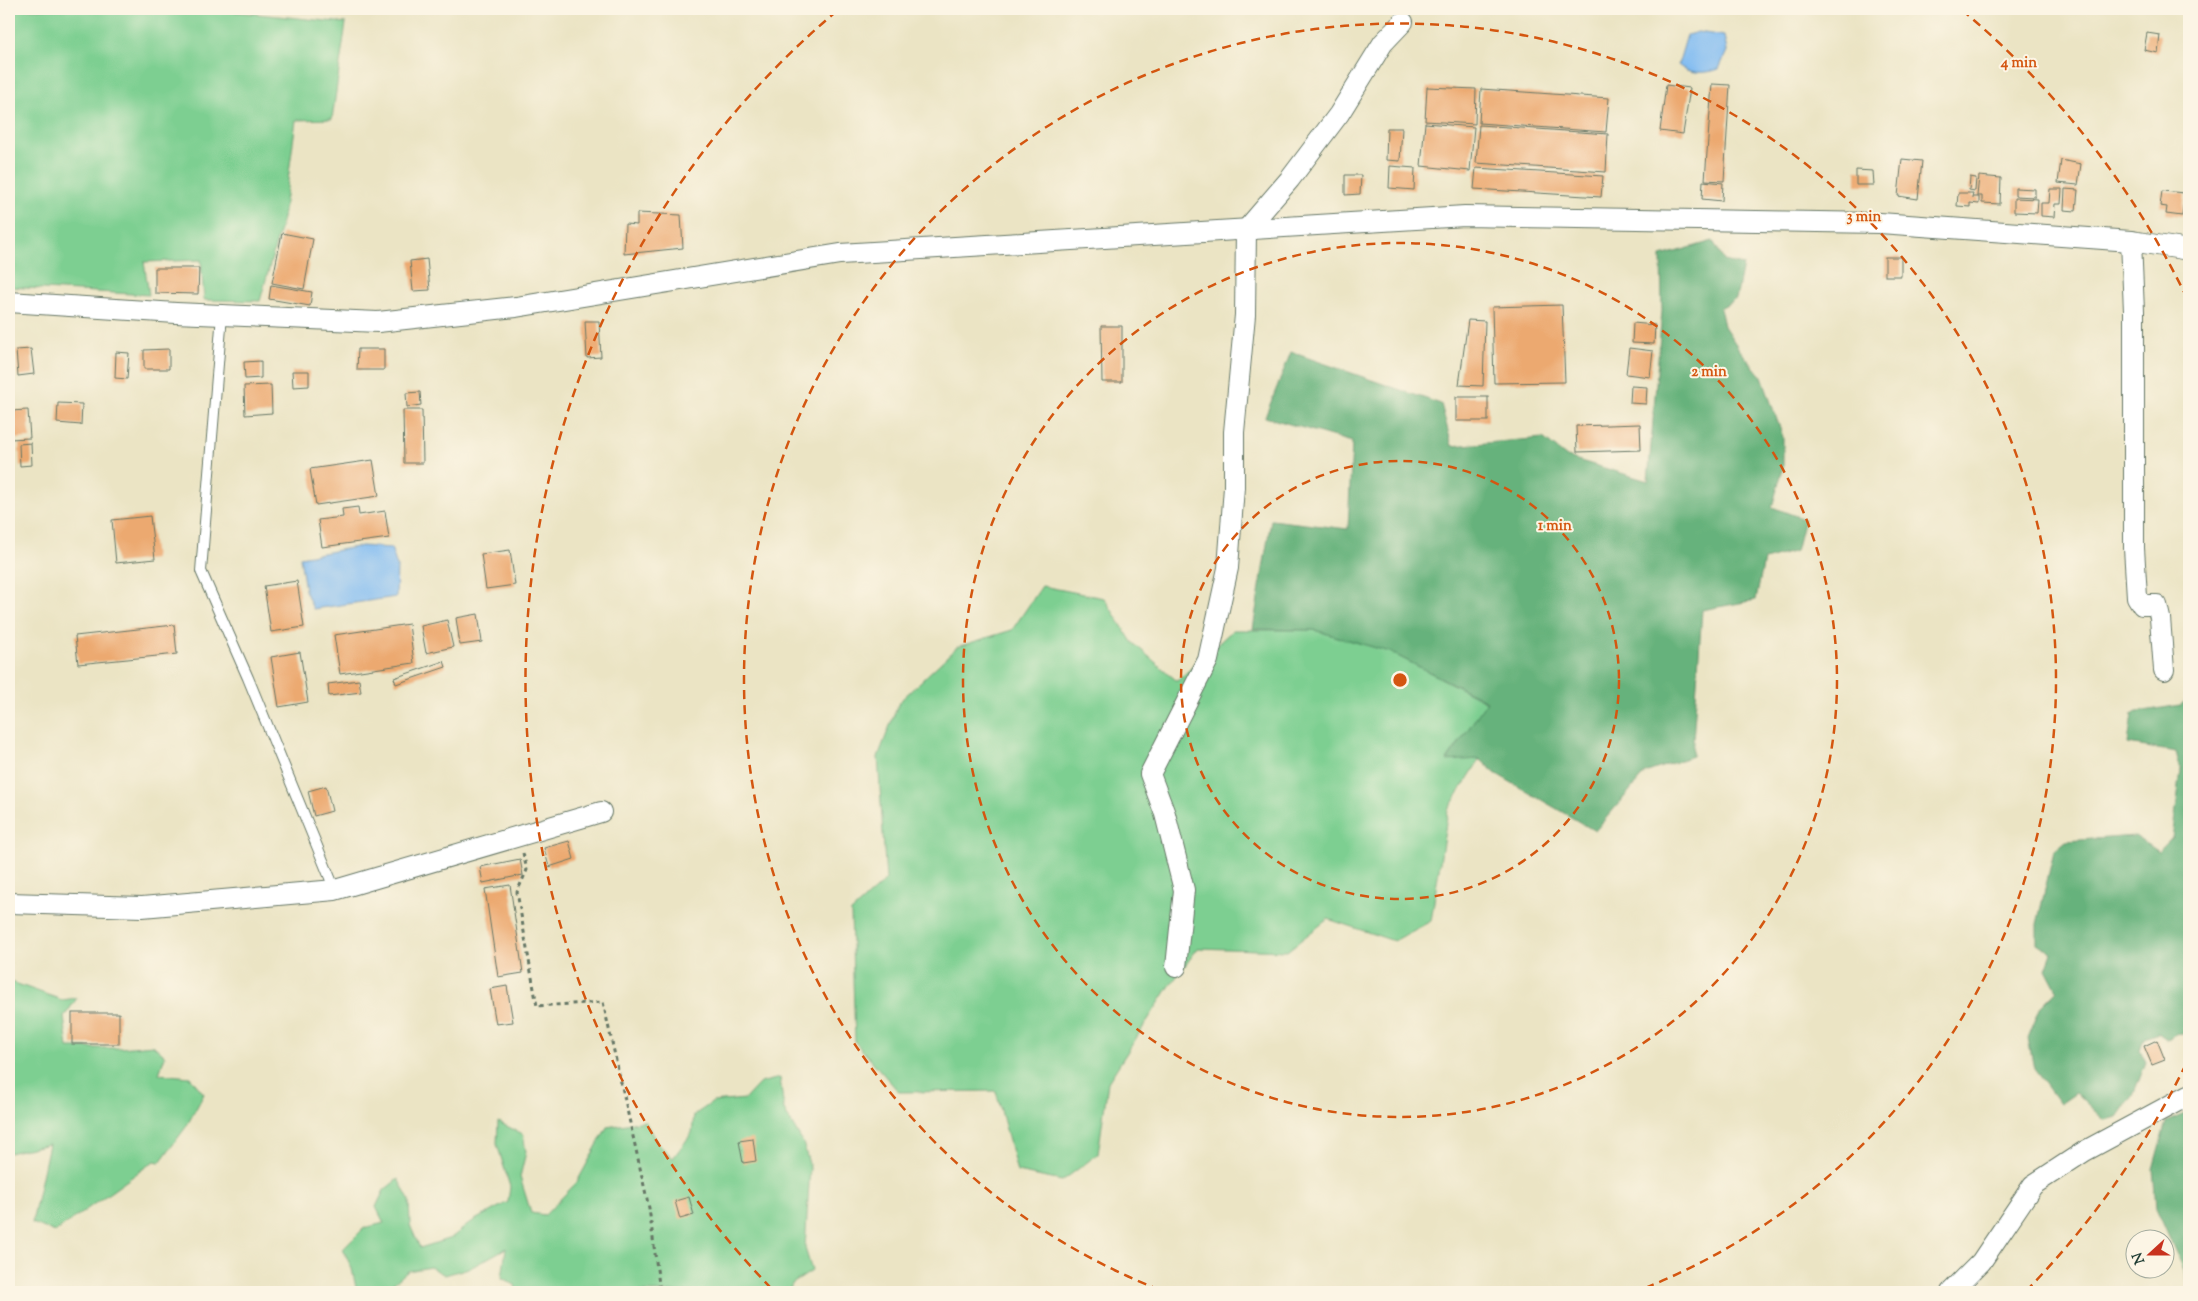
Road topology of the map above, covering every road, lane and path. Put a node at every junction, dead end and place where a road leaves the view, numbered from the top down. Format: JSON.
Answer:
{"nodes":[{"id":1,"x":1403,"y":22,"type":"dead end"},
{"id":2,"x":1246,"y":230,"type":"junction"},
{"id":3,"x":2131,"y":241,"type":"junction"},
{"id":4,"x":2189,"y":250,"type":"edge"},
{"id":5,"x":9,"y":302,"type":"edge"},
{"id":6,"x":222,"y":315,"type":"junction"},
{"id":7,"x":2164,"y":670,"type":"dead end"},
{"id":8,"x":601,"y":812,"type":"dead end"},
{"id":9,"x":520,"y":835,"type":"junction"},
{"id":10,"x":335,"y":890,"type":"junction"},
{"id":11,"x":9,"y":904,"type":"edge"},
{"id":12,"x":1176,"y":967,"type":"dead end"},
{"id":13,"x":2189,"y":1095,"type":"edge"},
{"id":14,"x":660,"y":1292,"type":"edge"},
{"id":15,"x":1950,"y":1292,"type":"edge"}],
"edges":[{"from":1,"to":2,"type":"street"},
{"from":2,"to":3,"type":"street"},
{"from":2,"to":6,"type":"street"},
{"from":2,"to":12,"type":"street"},
{"from":3,"to":4,"type":"street"},
{"from":3,"to":7,"type":"street"},
{"from":5,"to":6,"type":"street"},
{"from":6,"to":10,"type":"lane"},
{"from":8,"to":9,"type":"street"},
{"from":9,"to":10,"type":"street"},
{"from":9,"to":14,"type":"path"},
{"from":10,"to":11,"type":"street"},
{"from":13,"to":15,"type":"street"}]}
